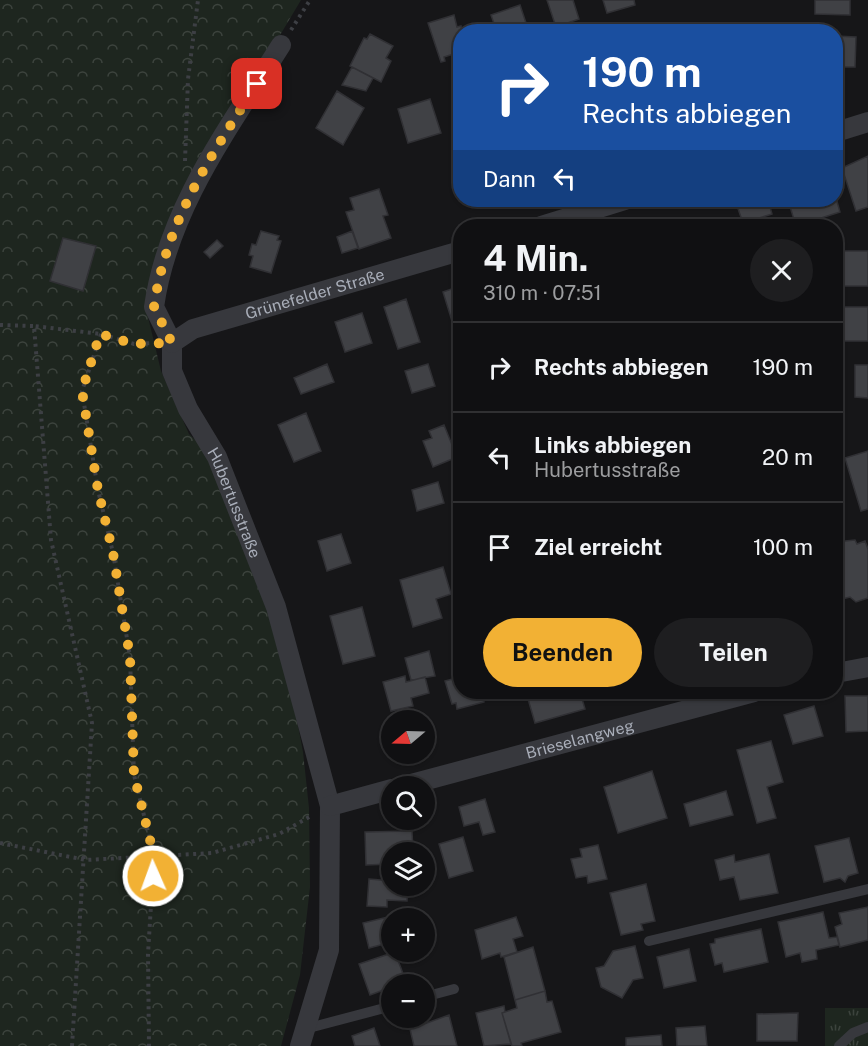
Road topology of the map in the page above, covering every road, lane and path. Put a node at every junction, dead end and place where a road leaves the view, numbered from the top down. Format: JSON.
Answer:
{"nodes":[{"id":1,"x":198,"y":0,"type":"edge"},
{"id":2,"x":309,"y":0,"type":"edge"},
{"id":3,"x":281,"y":45,"type":"joint"},
{"id":4,"x":868,"y":122,"type":"edge"},
{"id":5,"x":843,"y":130,"type":"edge"},
{"id":6,"x":185,"y":172,"type":"dead end"},
{"id":7,"x":602,"y":207,"type":"edge"},
{"id":8,"x":564,"y":219,"type":"edge"},
{"id":9,"x":453,"y":253,"type":"edge"},
{"id":10,"x":0,"y":325,"type":"edge"},
{"id":11,"x":34,"y":326,"type":"junction"},
{"id":12,"x":100,"y":334,"type":"junction"},
{"id":13,"x":172,"y":343,"type":"junction"},
{"id":14,"x":868,"y":667,"type":"edge"},
{"id":15,"x":843,"y":672,"type":"edge"},
{"id":16,"x":728,"y":699,"type":"edge"},
{"id":17,"x":435,"y":778,"type":"edge"},
{"id":18,"x":381,"y":792,"type":"edge"},
{"id":19,"x":330,"y":806,"type":"junction"},
{"id":20,"x":0,"y":843,"type":"edge"},
{"id":21,"x":154,"y":856,"type":"junction"},
{"id":22,"x":86,"y":860,"type":"junction"},
{"id":23,"x":868,"y":888,"type":"edge"},
{"id":24,"x":649,"y":940,"type":"dead end"},
{"id":25,"x":454,"y":989,"type":"dead end"},
{"id":26,"x":435,"y":994,"type":"edge"},
{"id":27,"x":381,"y":1010,"type":"edge"},
{"id":28,"x":868,"y":1028,"type":"edge"},
{"id":29,"x":303,"y":1037,"type":"edge"},
{"id":30,"x":72,"y":1046,"type":"edge"},
{"id":31,"x":149,"y":1046,"type":"edge"},
{"id":32,"x":839,"y":1046,"type":"edge"}],
"edges":[{"from":1,"to":6,"type":"path"},
{"from":2,"to":3,"type":"path"},
{"from":3,"to":13,"type":"street","name":"Hubertusstraße"},
{"from":4,"to":5,"type":"street"},
{"from":7,"to":8,"type":"street"},
{"from":9,"to":13,"type":"street","name":"Grünefelder Straße"},
{"from":10,"to":11,"type":"path"},
{"from":11,"to":12,"type":"path"},
{"from":11,"to":22,"type":"path"},
{"from":12,"to":13,"type":"path"},
{"from":12,"to":21,"type":"path"},
{"from":13,"to":19,"type":"street","name":"Hubertusstraße"},
{"from":14,"to":15,"type":"street"},
{"from":16,"to":17,"type":"street","name":"Brieselangweg"},
{"from":18,"to":19,"type":"street"},
{"from":19,"to":21,"type":"path"},
{"from":19,"to":29,"type":"street","name":"Hubertusstraße"},
{"from":20,"to":22,"type":"path"},
{"from":21,"to":22,"type":"path"},
{"from":21,"to":31,"type":"path"},
{"from":22,"to":30,"type":"path"},
{"from":23,"to":24,"type":"lane"},
{"from":25,"to":26,"type":"lane"},
{"from":27,"to":29,"type":"lane"},
{"from":28,"to":32,"type":"lane"}]}
